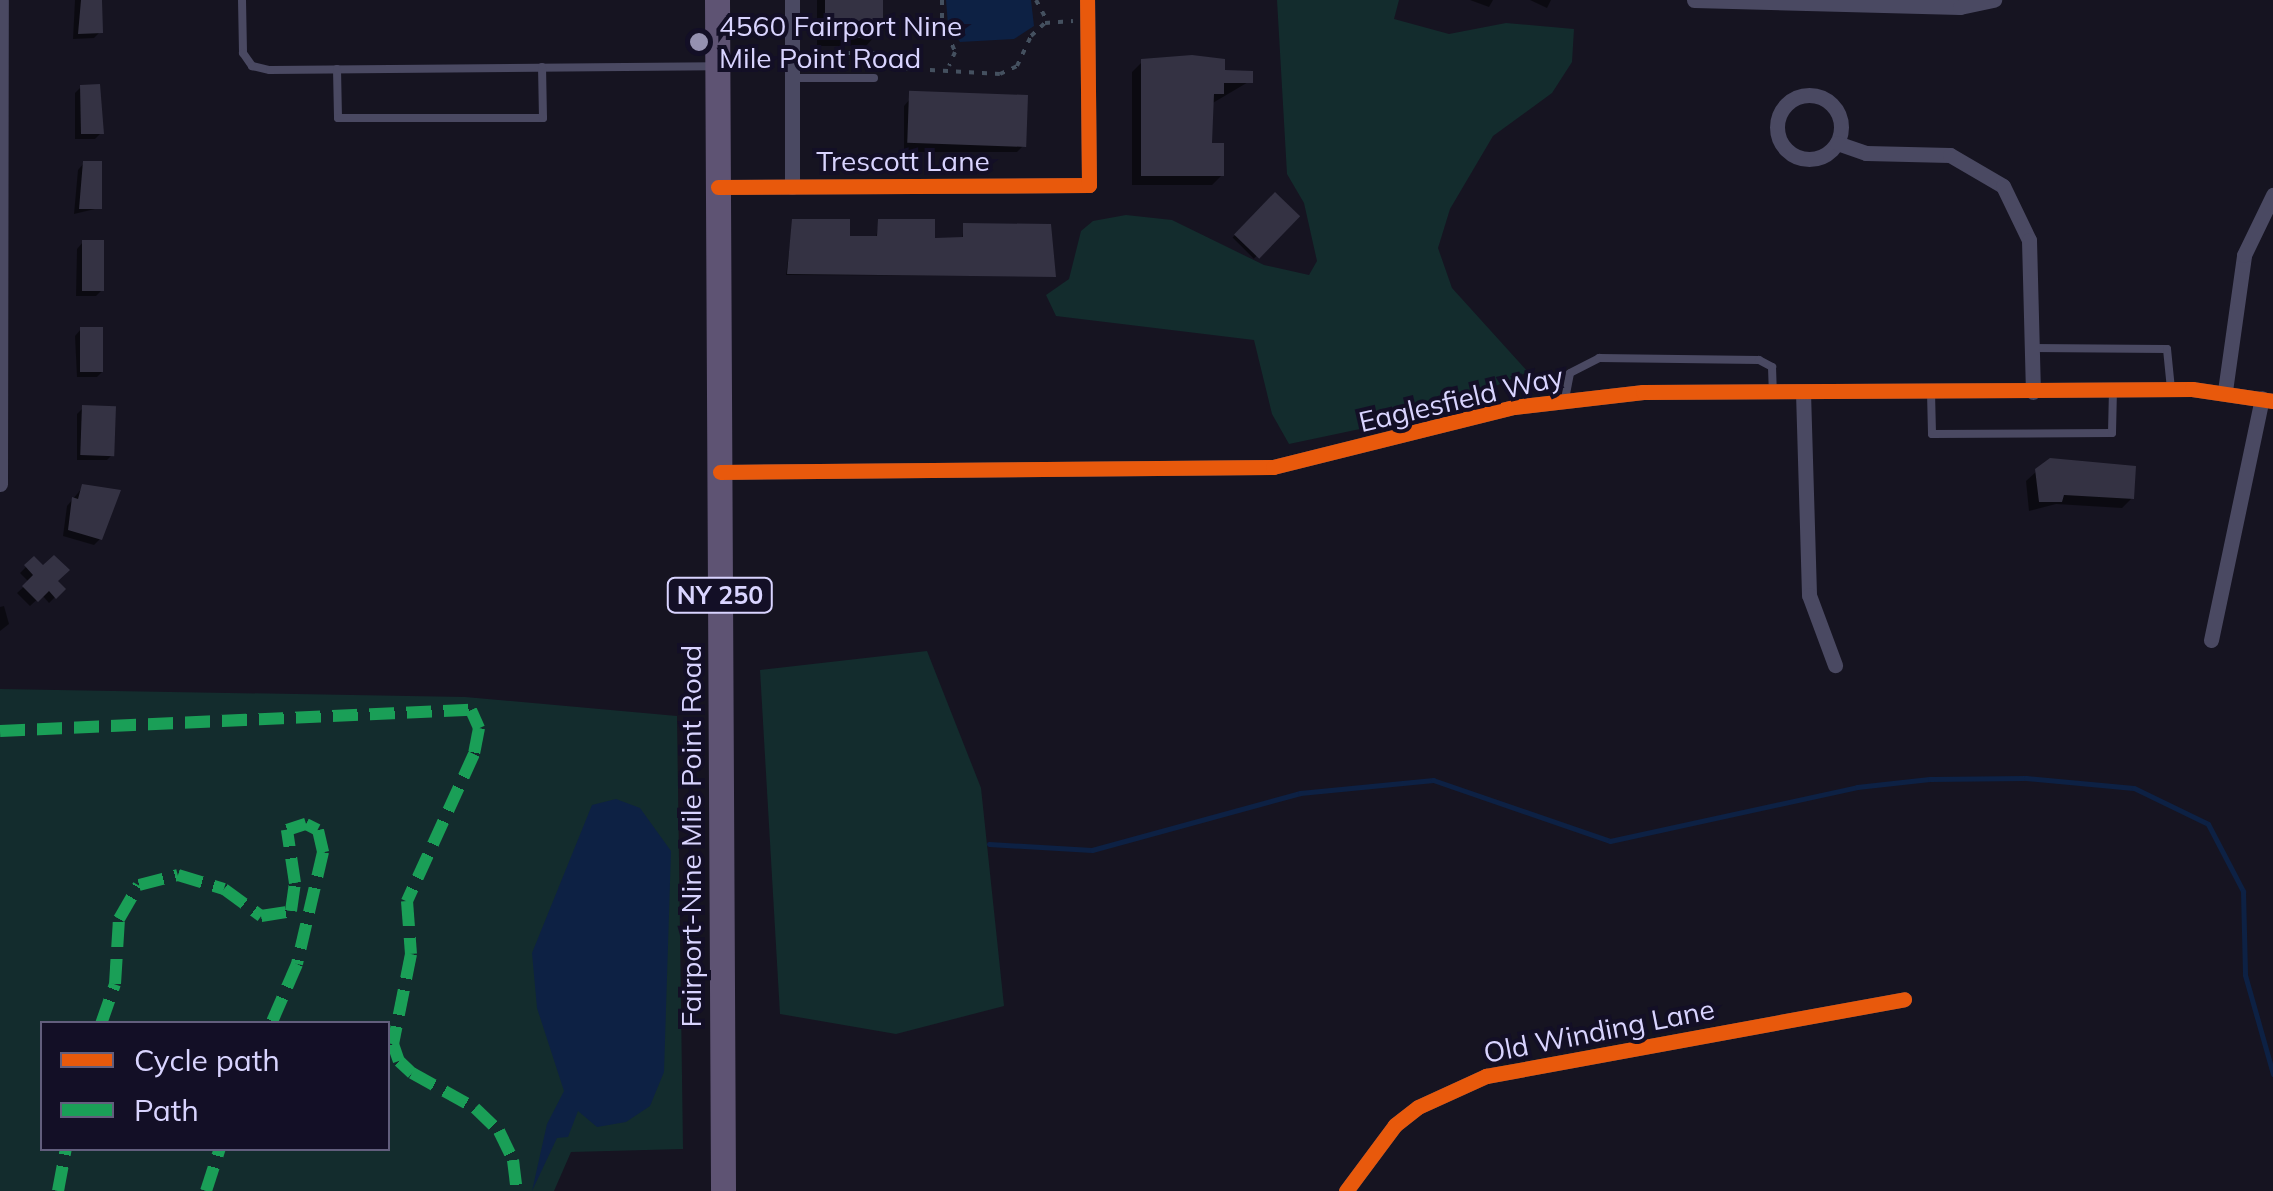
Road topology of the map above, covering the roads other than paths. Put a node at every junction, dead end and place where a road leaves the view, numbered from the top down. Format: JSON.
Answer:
{"nodes":[{"id":1,"x":1,"y":0,"type":"edge"},
{"id":2,"x":242,"y":0,"type":"edge"},
{"id":3,"x":718,"y":0,"type":"edge"},
{"id":4,"x":792,"y":0,"type":"edge"},
{"id":5,"x":1087,"y":0,"type":"edge"},
{"id":6,"x":1694,"y":0,"type":"edge"},
{"id":7,"x":1994,"y":0,"type":"edge"},
{"id":8,"x":718,"y":66,"type":"junction"},
{"id":9,"x":542,"y":68,"type":"junction"},
{"id":10,"x":337,"y":69,"type":"junction"},
{"id":11,"x":792,"y":78,"type":"junction"},
{"id":12,"x":874,"y":78,"type":"dead end"},
{"id":13,"x":1837,"y":143,"type":"junction"},
{"id":14,"x":792,"y":186,"type":"junction"},
{"id":15,"x":718,"y":187,"type":"junction"},
{"id":16,"x":2273,"y":195,"type":"edge"},
{"id":17,"x":2032,"y":348,"type":"junction"},
{"id":18,"x":2171,"y":388,"type":"junction"},
{"id":19,"x":2113,"y":390,"type":"junction"},
{"id":20,"x":2226,"y":391,"type":"junction"},
{"id":21,"x":1773,"y":392,"type":"junction"},
{"id":22,"x":1803,"y":392,"type":"junction"},
{"id":23,"x":1931,"y":392,"type":"junction"},
{"id":24,"x":2033,"y":392,"type":"junction"},
{"id":25,"x":1565,"y":400,"type":"junction"},
{"id":26,"x":2268,"y":400,"type":"edge"},
{"id":27,"x":720,"y":472,"type":"junction"},
{"id":28,"x":0,"y":484,"type":"edge"},
{"id":29,"x":2212,"y":640,"type":"dead end"},
{"id":30,"x":1835,"y":665,"type":"dead end"},
{"id":31,"x":1904,"y":999,"type":"dead end"},
{"id":32,"x":723,"y":1191,"type":"edge"},
{"id":33,"x":1346,"y":1191,"type":"edge"}],
"edges":[{"from":1,"to":28,"type":"street"},
{"from":2,"to":10,"type":"lane"},
{"from":3,"to":8,"type":"main road","name":"Fairport-Nine Mile Point Road","number":"NY 250"},
{"from":4,"to":11,"type":"street"},
{"from":5,"to":14,"type":"street","name":"Trescott Lane"},
{"from":6,"to":7,"type":"street"},
{"from":8,"to":9,"type":"lane"},
{"from":8,"to":15,"type":"main road","name":"Fairport-Nine Mile Point Road","number":"NY 250"},
{"from":9,"to":10,"type":"lane"},
{"from":9,"to":10,"type":"lane"},
{"from":11,"to":12,"type":"lane"},
{"from":11,"to":14,"type":"street"},
{"from":13,"to":13,"type":"street"},
{"from":13,"to":17,"type":"street"},
{"from":14,"to":15,"type":"street","name":"Trescott Lane"},
{"from":15,"to":27,"type":"main road","name":"Fairport-Nine Mile Point Road","number":"NY 250"},
{"from":16,"to":20,"type":"street"},
{"from":17,"to":18,"type":"lane"},
{"from":17,"to":24,"type":"street"},
{"from":18,"to":19,"type":"street","name":"Eaglesfield Way"},
{"from":18,"to":20,"type":"street","name":"Eaglesfield Way"},
{"from":19,"to":23,"type":"lane"},
{"from":19,"to":24,"type":"street","name":"Eaglesfield Way"},
{"from":20,"to":26,"type":"street","name":"Eaglesfield Way"},
{"from":21,"to":22,"type":"street","name":"Eaglesfield Way"},
{"from":21,"to":25,"type":"street","name":"Eaglesfield Way"},
{"from":21,"to":25,"type":"lane"},
{"from":22,"to":23,"type":"street","name":"Eaglesfield Way"},
{"from":22,"to":30,"type":"street"},
{"from":23,"to":24,"type":"street","name":"Eaglesfield Way"},
{"from":25,"to":27,"type":"street","name":"Eaglesfield Way"},
{"from":26,"to":29,"type":"street","name":"Eaglesfield Way"},
{"from":27,"to":32,"type":"main road","name":"Fairport-Nine Mile Point Road","number":"NY 250"},
{"from":31,"to":33,"type":"street","name":"Old Winding Lane"}]}
